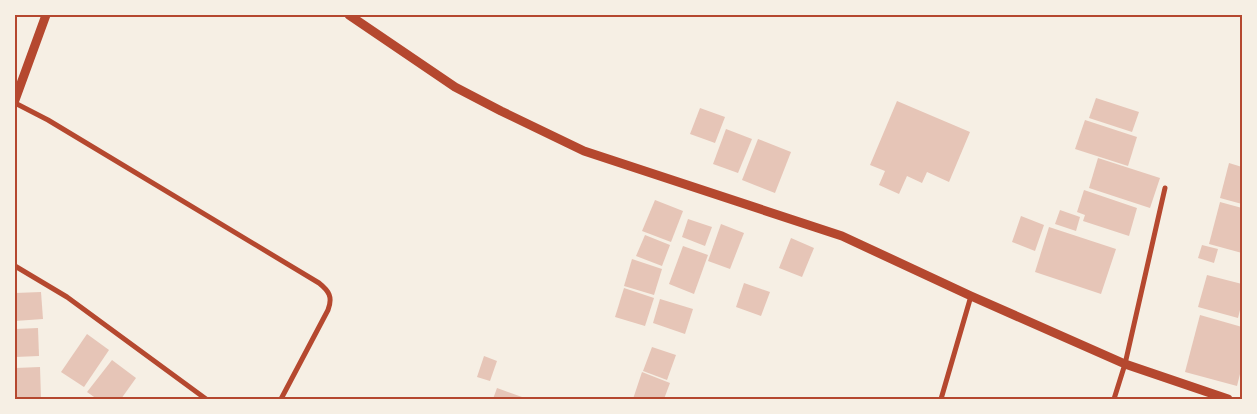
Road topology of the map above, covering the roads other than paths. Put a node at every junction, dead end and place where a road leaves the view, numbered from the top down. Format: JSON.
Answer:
{"nodes":[{"id":1,"x":46,"y":15,"type":"edge"},
{"id":2,"x":349,"y":15,"type":"edge"},
{"id":3,"x":15,"y":101,"type":"edge"},
{"id":4,"x":1165,"y":188,"type":"dead end"},
{"id":5,"x":15,"y":266,"type":"edge"},
{"id":6,"x":971,"y":296,"type":"junction"},
{"id":7,"x":1125,"y":364,"type":"junction"},
{"id":8,"x":206,"y":399,"type":"edge"},
{"id":9,"x":281,"y":399,"type":"edge"},
{"id":10,"x":941,"y":399,"type":"edge"},
{"id":11,"x":1114,"y":399,"type":"edge"},
{"id":12,"x":1228,"y":399,"type":"edge"}],
"edges":[{"from":1,"to":3,"type":"street"},
{"from":2,"to":6,"type":"street"},
{"from":3,"to":9,"type":"street"},
{"from":4,"to":7,"type":"street"},
{"from":5,"to":8,"type":"street"},
{"from":6,"to":7,"type":"street"},
{"from":6,"to":10,"type":"street"},
{"from":7,"to":11,"type":"street"},
{"from":7,"to":12,"type":"street"}]}
